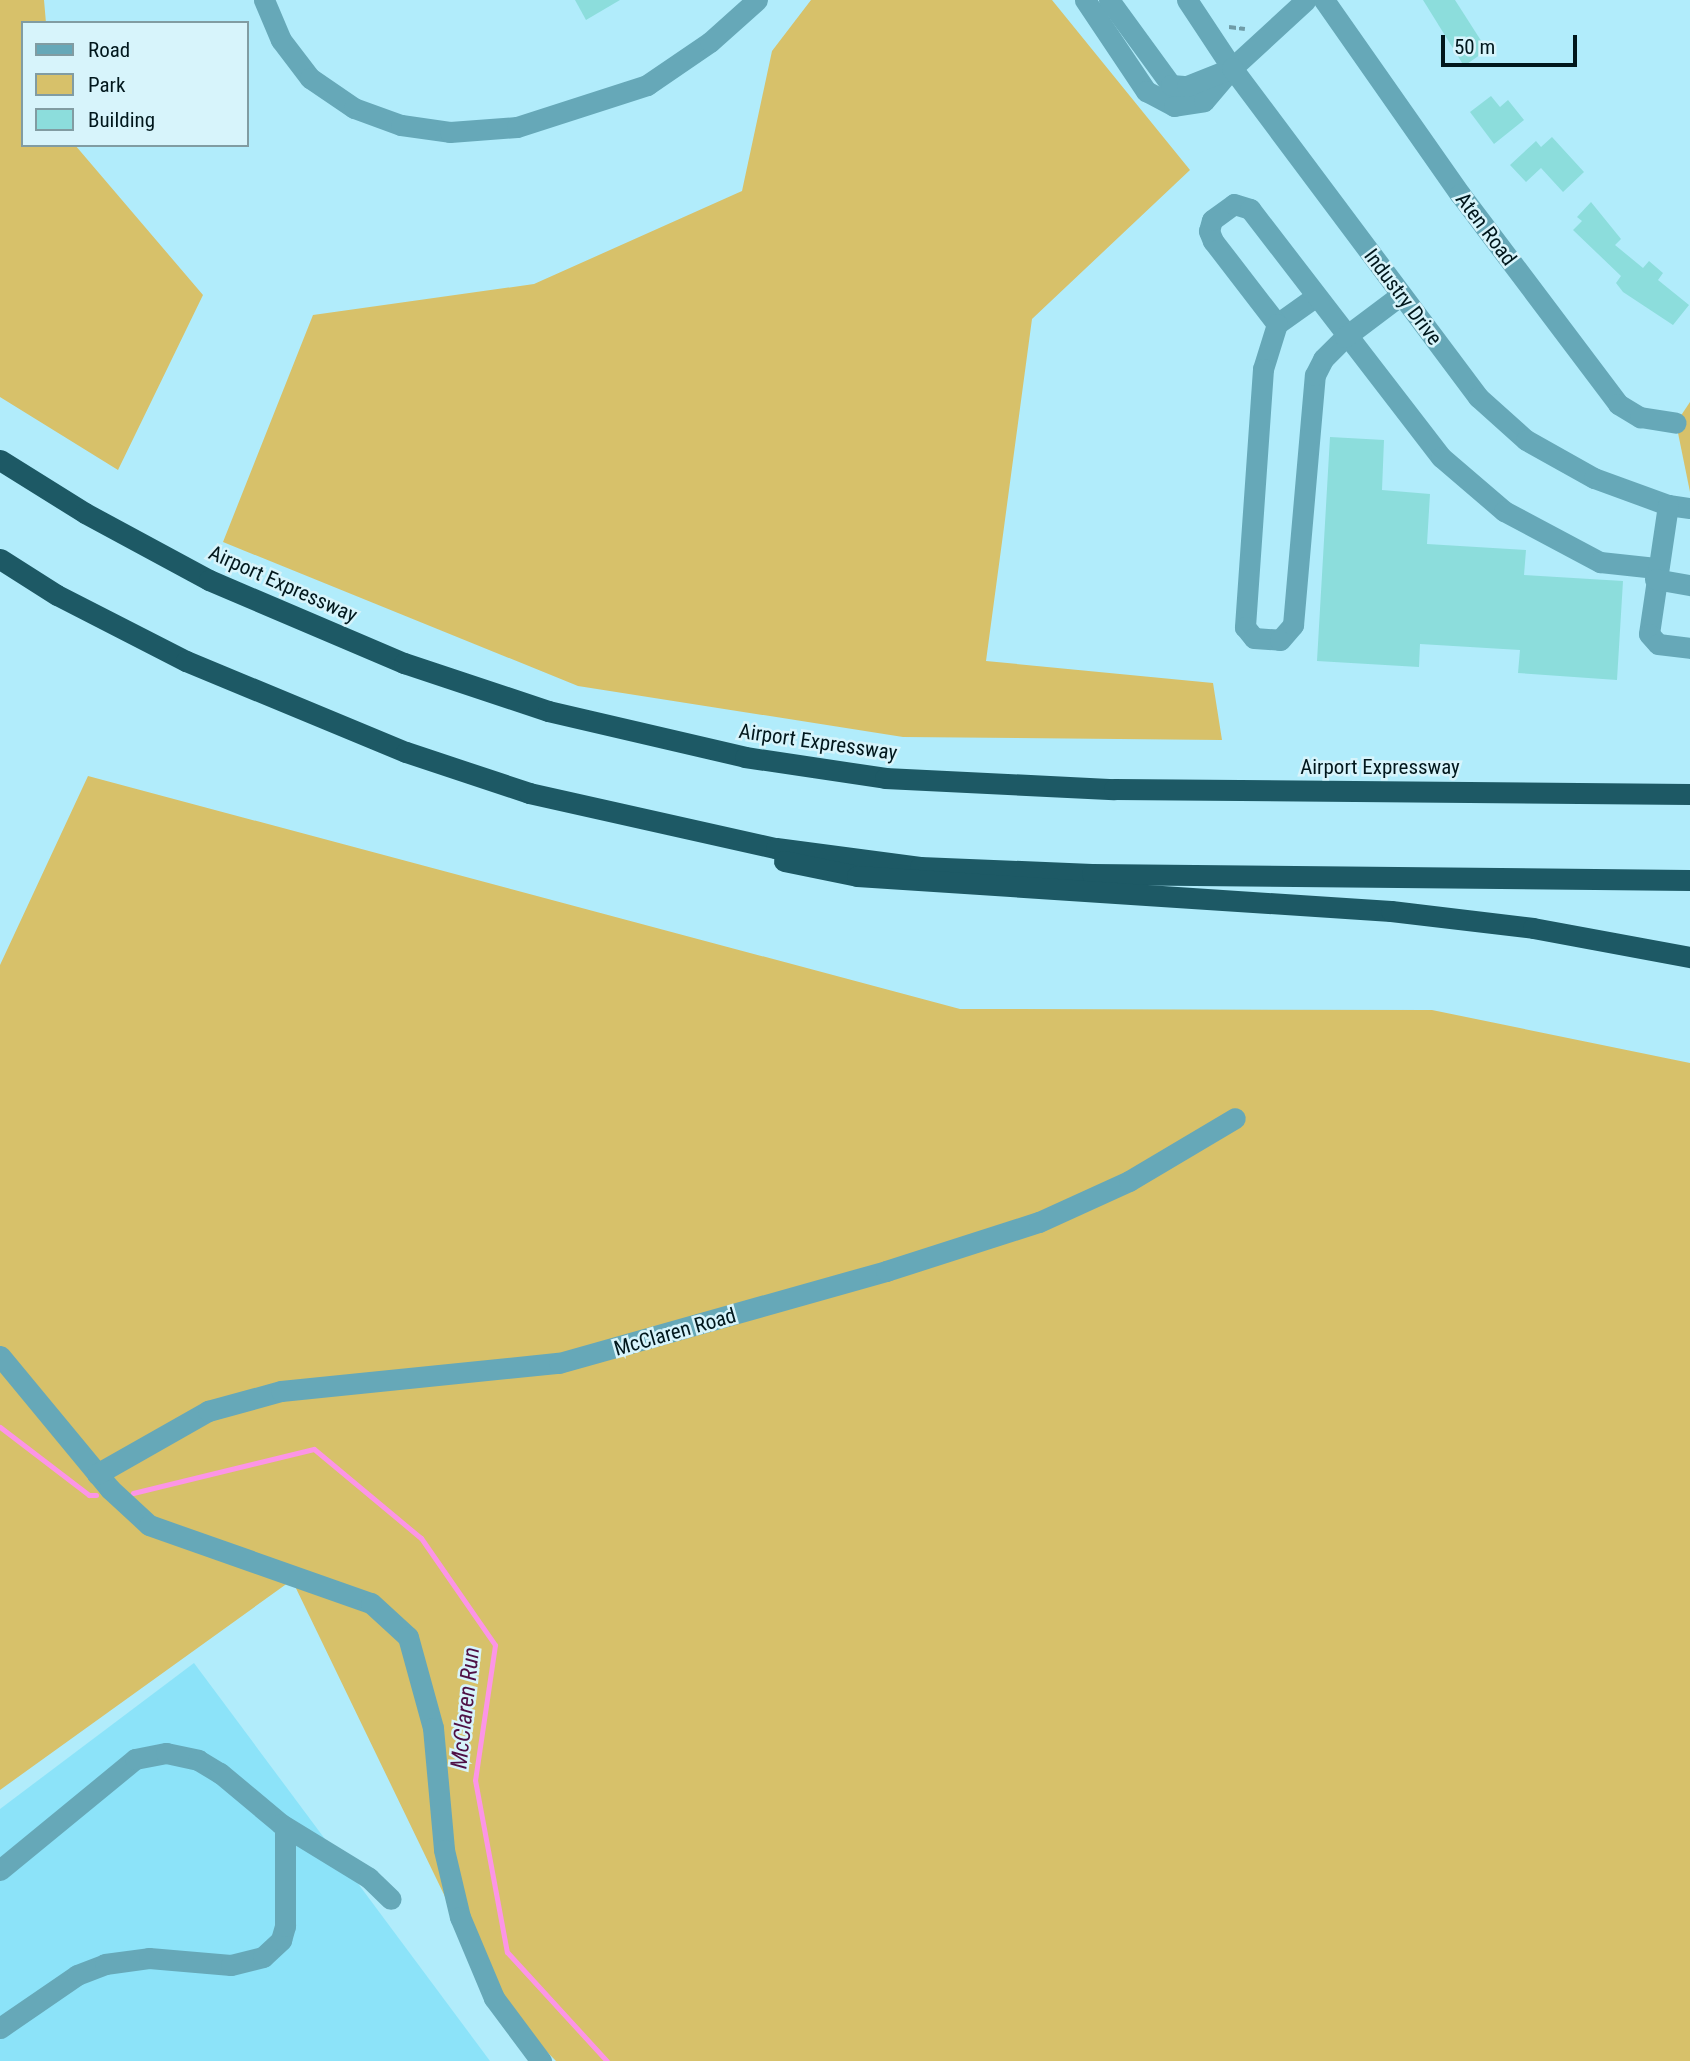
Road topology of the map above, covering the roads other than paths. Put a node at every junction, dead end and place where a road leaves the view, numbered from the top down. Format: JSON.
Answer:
{"nodes":[{"id":1,"x":264,"y":0,"type":"edge"},
{"id":2,"x":757,"y":0,"type":"edge"},
{"id":3,"x":1085,"y":0,"type":"edge"},
{"id":4,"x":1109,"y":0,"type":"edge"},
{"id":5,"x":1187,"y":0,"type":"edge"},
{"id":6,"x":1306,"y":0,"type":"edge"},
{"id":7,"x":1324,"y":0,"type":"edge"},
{"id":8,"x":1129,"y":48,"type":"junction"},
{"id":9,"x":1232,"y":68,"type":"junction"},
{"id":10,"x":1401,"y":295,"type":"junction"},
{"id":11,"x":1315,"y":297,"type":"junction"},
{"id":12,"x":1277,"y":324,"type":"junction"},
{"id":13,"x":1345,"y":337,"type":"junction"},
{"id":14,"x":1676,"y":423,"type":"dead end"},
{"id":15,"x":0,"y":460,"type":"edge"},
{"id":16,"x":1668,"y":505,"type":"junction"},
{"id":17,"x":1690,"y":508,"type":"edge"},
{"id":18,"x":0,"y":559,"type":"edge"},
{"id":19,"x":1656,"y":574,"type":"junction"},
{"id":20,"x":1690,"y":584,"type":"edge"},
{"id":21,"x":1690,"y":648,"type":"edge"},
{"id":22,"x":1690,"y":782,"type":"edge"},
{"id":23,"x":1114,"y":789,"type":"junction"},
{"id":24,"x":529,"y":793,"type":"junction"},
{"id":25,"x":1690,"y":794,"type":"edge"},
{"id":26,"x":1690,"y":880,"type":"edge"},
{"id":27,"x":1690,"y":957,"type":"edge"},
{"id":28,"x":1235,"y":1118,"type":"dead end"},
{"id":29,"x":0,"y":1356,"type":"edge"},
{"id":30,"x":97,"y":1474,"type":"junction"},
{"id":31,"x":285,"y":1827,"type":"junction"},
{"id":32,"x":0,"y":1871,"type":"edge"},
{"id":33,"x":391,"y":1899,"type":"dead end"},
{"id":34,"x":0,"y":2028,"type":"edge"},
{"id":35,"x":541,"y":2061,"type":"edge"}],
"edges":[{"from":1,"to":2,"type":"street"},
{"from":3,"to":8,"type":"street"},
{"from":4,"to":8,"type":"street"},
{"from":5,"to":9,"type":"street","name":"Industry Drive"},
{"from":6,"to":9,"type":"street"},
{"from":7,"to":14,"type":"street","name":"Aten Road"},
{"from":8,"to":9,"type":"street"},
{"from":9,"to":10,"type":"street","name":"Industry Drive"},
{"from":10,"to":13,"type":"street"},
{"from":10,"to":16,"type":"street","name":"Industry Drive"},
{"from":11,"to":12,"type":"street"},
{"from":11,"to":12,"type":"street"},
{"from":11,"to":13,"type":"street"},
{"from":12,"to":13,"type":"street"},
{"from":13,"to":19,"type":"street"},
{"from":15,"to":23,"type":"highway","name":"Airport Expressway"},
{"from":16,"to":17,"type":"street","name":"Industry Drive"},
{"from":16,"to":19,"type":"street"},
{"from":18,"to":24,"type":"highway"},
{"from":19,"to":20,"type":"street"},
{"from":19,"to":21,"type":"street"},
{"from":22,"to":23,"type":"highway"},
{"from":23,"to":25,"type":"highway","name":"Airport Expressway"},
{"from":24,"to":26,"type":"highway"},
{"from":24,"to":27,"type":"highway"},
{"from":28,"to":30,"type":"street","name":"McClaren Road"},
{"from":29,"to":30,"type":"street"},
{"from":30,"to":35,"type":"street"},
{"from":31,"to":32,"type":"street"},
{"from":31,"to":33,"type":"street"},
{"from":31,"to":34,"type":"street"}]}
